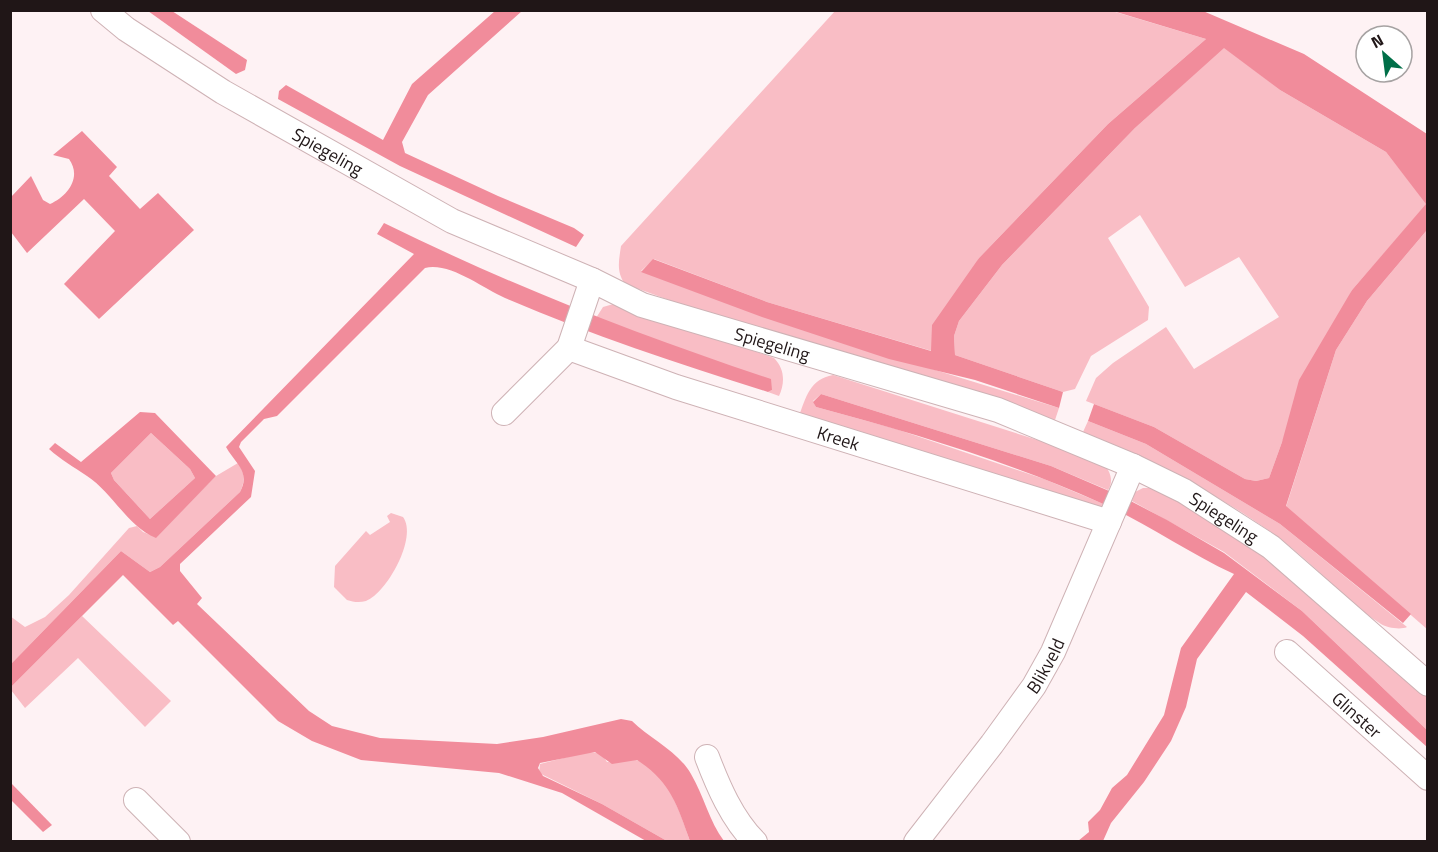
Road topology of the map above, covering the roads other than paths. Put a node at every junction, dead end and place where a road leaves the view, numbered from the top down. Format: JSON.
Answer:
{"nodes":[{"id":1,"x":103,"y":10,"type":"edge"},
{"id":2,"x":592,"y":280,"type":"junction"},
{"id":3,"x":576,"y":329,"type":"junction"},
{"id":4,"x":504,"y":413,"type":"dead end"},
{"id":5,"x":1133,"y":466,"type":"junction"},
{"id":6,"x":1114,"y":509,"type":"junction"},
{"id":7,"x":1287,"y":652,"type":"dead end"},
{"id":8,"x":1428,"y":684,"type":"edge"},
{"id":9,"x":707,"y":757,"type":"dead end"},
{"id":10,"x":1428,"y":778,"type":"edge"},
{"id":11,"x":136,"y":800,"type":"dead end"},
{"id":12,"x":178,"y":842,"type":"edge"},
{"id":13,"x":754,"y":842,"type":"edge"},
{"id":14,"x":916,"y":842,"type":"edge"}],
"edges":[{"from":1,"to":2,"type":"street","name":"Spiegeling"},
{"from":2,"to":3,"type":"street"},
{"from":2,"to":5,"type":"street","name":"Spiegeling"},
{"from":3,"to":4,"type":"street"},
{"from":3,"to":6,"type":"street","name":"Kreek"},
{"from":5,"to":6,"type":"street","name":"Blikveld"},
{"from":5,"to":8,"type":"street","name":"Spiegeling"},
{"from":6,"to":14,"type":"street","name":"Blikveld"},
{"from":7,"to":10,"type":"street","name":"Glinster"},
{"from":9,"to":13,"type":"street"},
{"from":11,"to":12,"type":"street"}]}
